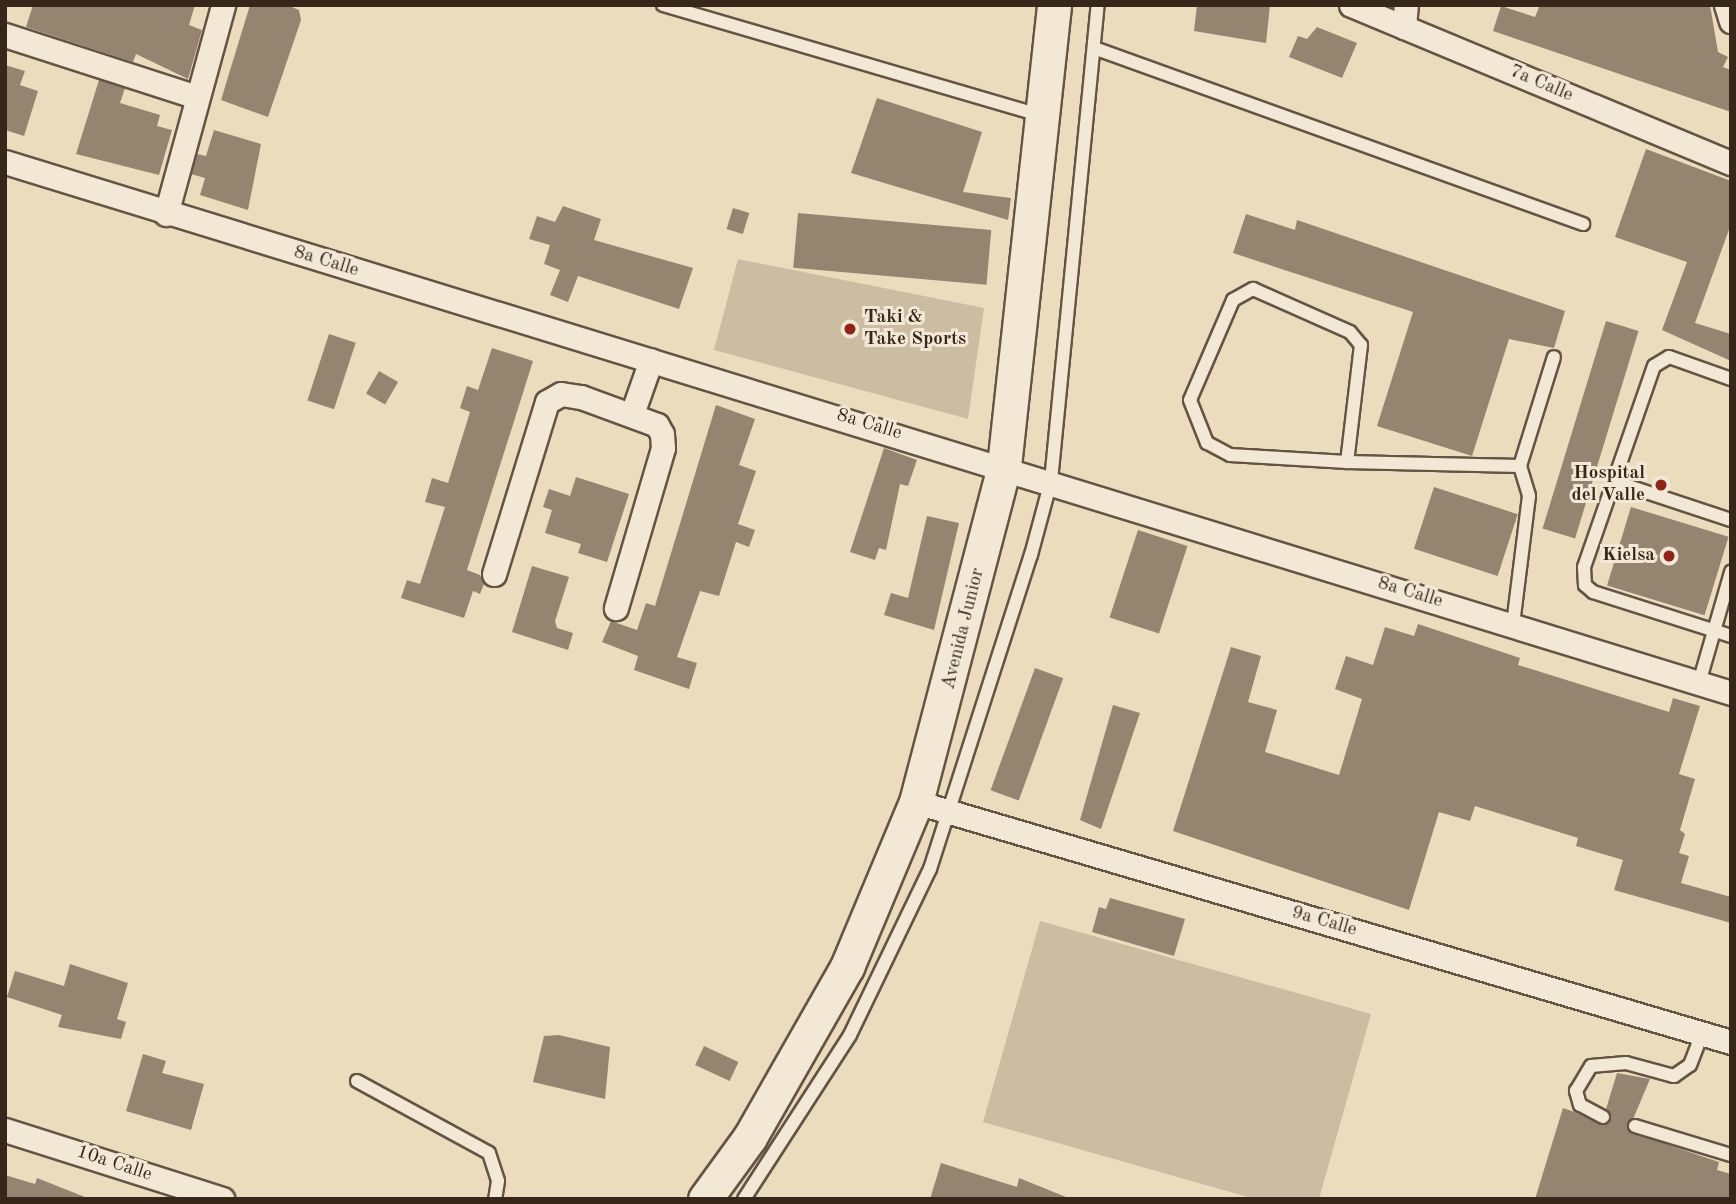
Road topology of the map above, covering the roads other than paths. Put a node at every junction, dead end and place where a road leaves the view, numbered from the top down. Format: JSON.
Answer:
{"nodes":[{"id":1,"x":223,"y":5,"type":"edge"},
{"id":2,"x":663,"y":5,"type":"edge"},
{"id":3,"x":1054,"y":5,"type":"edge"},
{"id":4,"x":1098,"y":5,"type":"edge"},
{"id":5,"x":1351,"y":5,"type":"edge"},
{"id":6,"x":1726,"y":5,"type":"edge"},
{"id":7,"x":1405,"y":16,"type":"edge"},
{"id":8,"x":1731,"y":21,"type":"edge"},
{"id":9,"x":5,"y":35,"type":"edge"},
{"id":10,"x":1094,"y":48,"type":"junction"},
{"id":11,"x":197,"y":97,"type":"junction"},
{"id":12,"x":1042,"y":117,"type":"junction"},
{"id":13,"x":5,"y":162,"type":"edge"},
{"id":14,"x":1731,"y":163,"type":"edge"},
{"id":15,"x":166,"y":214,"type":"junction"},
{"id":16,"x":1583,"y":224,"type":"dead end"},
{"id":17,"x":1554,"y":357,"type":"dead end"},
{"id":18,"x":651,"y":360,"type":"junction"},
{"id":19,"x":1731,"y":379,"type":"edge"},
{"id":20,"x":632,"y":414,"type":"junction"},
{"id":21,"x":1347,"y":462,"type":"junction"},
{"id":22,"x":1004,"y":466,"type":"junction"},
{"id":23,"x":1520,"y":466,"type":"junction"},
{"id":24,"x":1051,"y":481,"type":"junction"},
{"id":25,"x":1616,"y":482,"type":"junction"},
{"id":26,"x":1731,"y":520,"type":"edge"},
{"id":27,"x":1731,"y":572,"type":"edge"},
{"id":28,"x":494,"y":574,"type":"dead end"},
{"id":29,"x":616,"y":608,"type":"dead end"},
{"id":30,"x":1513,"y":625,"type":"junction"},
{"id":31,"x":1714,"y":631,"type":"junction"},
{"id":32,"x":1731,"y":636,"type":"edge"},
{"id":33,"x":1699,"y":683,"type":"junction"},
{"id":34,"x":1731,"y":693,"type":"edge"},
{"id":35,"x":916,"y":802,"type":"junction"},
{"id":36,"x":949,"y":811,"type":"junction"},
{"id":37,"x":1702,"y":1034,"type":"junction"},
{"id":38,"x":1731,"y":1042,"type":"edge"},
{"id":39,"x":357,"y":1081,"type":"dead end"},
{"id":40,"x":1603,"y":1117,"type":"dead end"},
{"id":41,"x":1635,"y":1126,"type":"dead end"},
{"id":42,"x":5,"y":1130,"type":"edge"},
{"id":43,"x":1731,"y":1155,"type":"edge"},
{"id":44,"x":222,"y":1199,"type":"edge"},
{"id":45,"x":495,"y":1199,"type":"edge"},
{"id":46,"x":705,"y":1199,"type":"edge"},
{"id":47,"x":744,"y":1199,"type":"edge"}],
"edges":[{"from":1,"to":11,"type":"street"},
{"from":2,"to":12,"type":"lane"},
{"from":3,"to":12,"type":"main road","name":"Avenida Junior"},
{"from":4,"to":10,"type":"lane"},
{"from":5,"to":7,"type":"street","name":"7a Calle"},
{"from":6,"to":8,"type":"street"},
{"from":7,"to":14,"type":"street","name":"7a Calle"},
{"from":9,"to":11,"type":"street"},
{"from":10,"to":16,"type":"lane"},
{"from":10,"to":24,"type":"lane"},
{"from":11,"to":15,"type":"street"},
{"from":12,"to":22,"type":"main road","name":"Avenida Junior"},
{"from":13,"to":15,"type":"street","name":"8a Calle"},
{"from":15,"to":18,"type":"street","name":"8a Calle"},
{"from":17,"to":23,"type":"lane"},
{"from":18,"to":20,"type":"street"},
{"from":18,"to":22,"type":"street","name":"8a Calle"},
{"from":19,"to":25,"type":"lane"},
{"from":20,"to":28,"type":"street"},
{"from":20,"to":29,"type":"street"},
{"from":21,"to":21,"type":"lane"},
{"from":21,"to":23,"type":"lane"},
{"from":22,"to":24,"type":"street","name":"8a Calle"},
{"from":22,"to":35,"type":"main road","name":"Avenida Junior"},
{"from":23,"to":30,"type":"lane"},
{"from":24,"to":30,"type":"street","name":"8a Calle"},
{"from":24,"to":36,"type":"lane"},
{"from":25,"to":26,"type":"lane"},
{"from":25,"to":31,"type":"lane"},
{"from":27,"to":31,"type":"lane"},
{"from":30,"to":33,"type":"street","name":"8a Calle"},
{"from":31,"to":32,"type":"lane"},
{"from":31,"to":33,"type":"lane"},
{"from":33,"to":34,"type":"street","name":"8a Calle"},
{"from":35,"to":36,"type":"street","name":"9a Calle"},
{"from":35,"to":46,"type":"main road","name":"Avenida Junior"},
{"from":36,"to":37,"type":"street","name":"9a Calle"},
{"from":36,"to":47,"type":"lane"},
{"from":37,"to":38,"type":"street","name":"9a Calle"},
{"from":37,"to":40,"type":"lane"},
{"from":39,"to":45,"type":"lane"},
{"from":41,"to":43,"type":"lane"},
{"from":42,"to":44,"type":"street","name":"10a Calle"}]}
